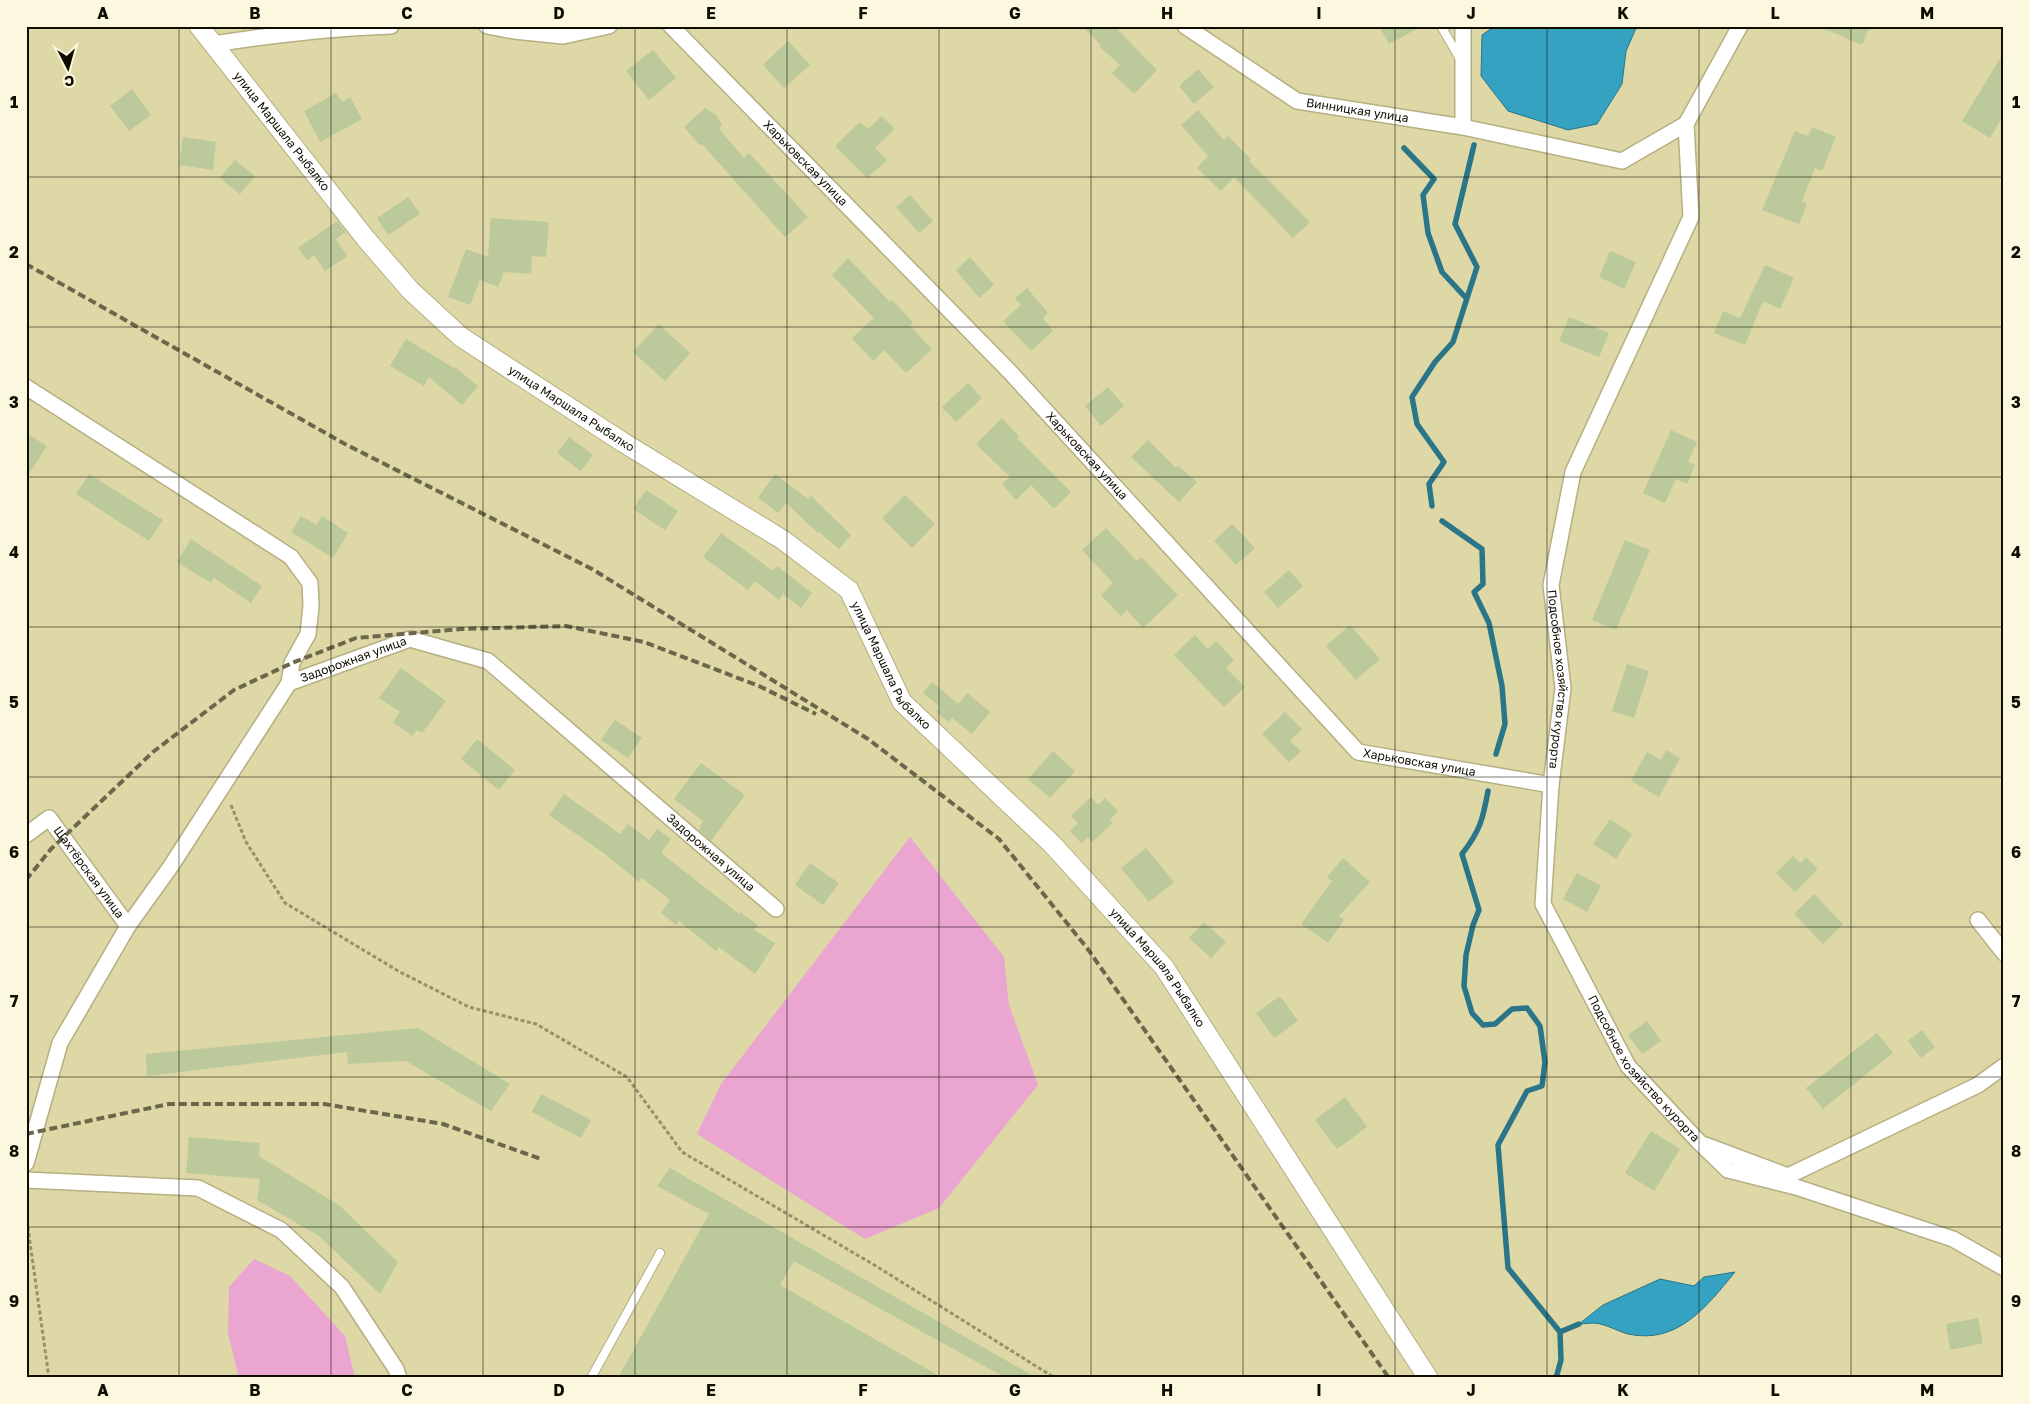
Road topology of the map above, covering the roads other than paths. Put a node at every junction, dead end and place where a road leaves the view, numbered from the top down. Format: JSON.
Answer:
{"nodes":[{"id":1,"x":199,"y":26,"type":"edge"},
{"id":2,"x":391,"y":26,"type":"edge"},
{"id":3,"x":488,"y":26,"type":"edge"},
{"id":4,"x":609,"y":26,"type":"edge"},
{"id":5,"x":671,"y":26,"type":"edge"},
{"id":6,"x":1185,"y":26,"type":"edge"},
{"id":7,"x":1441,"y":26,"type":"edge"},
{"id":8,"x":1463,"y":26,"type":"edge"},
{"id":9,"x":1740,"y":26,"type":"edge"},
{"id":10,"x":213,"y":44,"type":"junction"},
{"id":11,"x":1463,"y":62,"type":"junction"},
{"id":12,"x":1686,"y":124,"type":"junction"},
{"id":13,"x":1463,"y":127,"type":"junction"},
{"id":14,"x":26,"y":387,"type":"edge"},
{"id":15,"x":289,"y":683,"type":"junction"},
{"id":16,"x":1551,"y":785,"type":"junction"},
{"id":17,"x":26,"y":835,"type":"edge"},
{"id":18,"x":776,"y":909,"type":"dead end"},
{"id":19,"x":1978,"y":920,"type":"dead end"},
{"id":20,"x":128,"y":926,"type":"junction"},
{"id":21,"x":2004,"y":953,"type":"edge"},
{"id":22,"x":2004,"y":1066,"type":"edge"},
{"id":23,"x":1699,"y":1142,"type":"junction"},
{"id":24,"x":26,"y":1163,"type":"edge"},
{"id":25,"x":26,"y":1180,"type":"edge"},
{"id":26,"x":660,"y":1253,"type":"dead end"},
{"id":27,"x":2004,"y":1268,"type":"edge"},
{"id":28,"x":399,"y":1378,"type":"edge"},
{"id":29,"x":592,"y":1378,"type":"edge"},
{"id":30,"x":1428,"y":1378,"type":"edge"}],
"edges":[{"from":1,"to":10,"type":"street","name":"улица Маршала Рыбалко"},
{"from":2,"to":10,"type":"street"},
{"from":3,"to":4,"type":"street"},
{"from":5,"to":16,"type":"street","name":"Харьковская улица"},
{"from":6,"to":13,"type":"street","name":"Винницкая улица"},
{"from":7,"to":11,"type":"lane"},
{"from":8,"to":11,"type":"street"},
{"from":9,"to":12,"type":"street"},
{"from":10,"to":30,"type":"street","name":"улица Маршала Рыбалко"},
{"from":11,"to":13,"type":"street"},
{"from":12,"to":13,"type":"street","name":"Винницкая улица"},
{"from":12,"to":16,"type":"street","name":"Подсобное хозяйство курорта"},
{"from":14,"to":15,"type":"street","name":"Задорожная улица"},
{"from":15,"to":18,"type":"street","name":"Задорожная улица"},
{"from":15,"to":20,"type":"street"},
{"from":16,"to":23,"type":"street","name":"Подсобное хозяйство курорта"},
{"from":17,"to":20,"type":"street","name":"Шахтёрская улица"},
{"from":19,"to":21,"type":"street"},
{"from":20,"to":24,"type":"street"},
{"from":22,"to":23,"type":"street"},
{"from":23,"to":27,"type":"street","name":"Подсобное хозяйство курорта"},
{"from":25,"to":28,"type":"street"},
{"from":26,"to":29,"type":"lane"}]}
